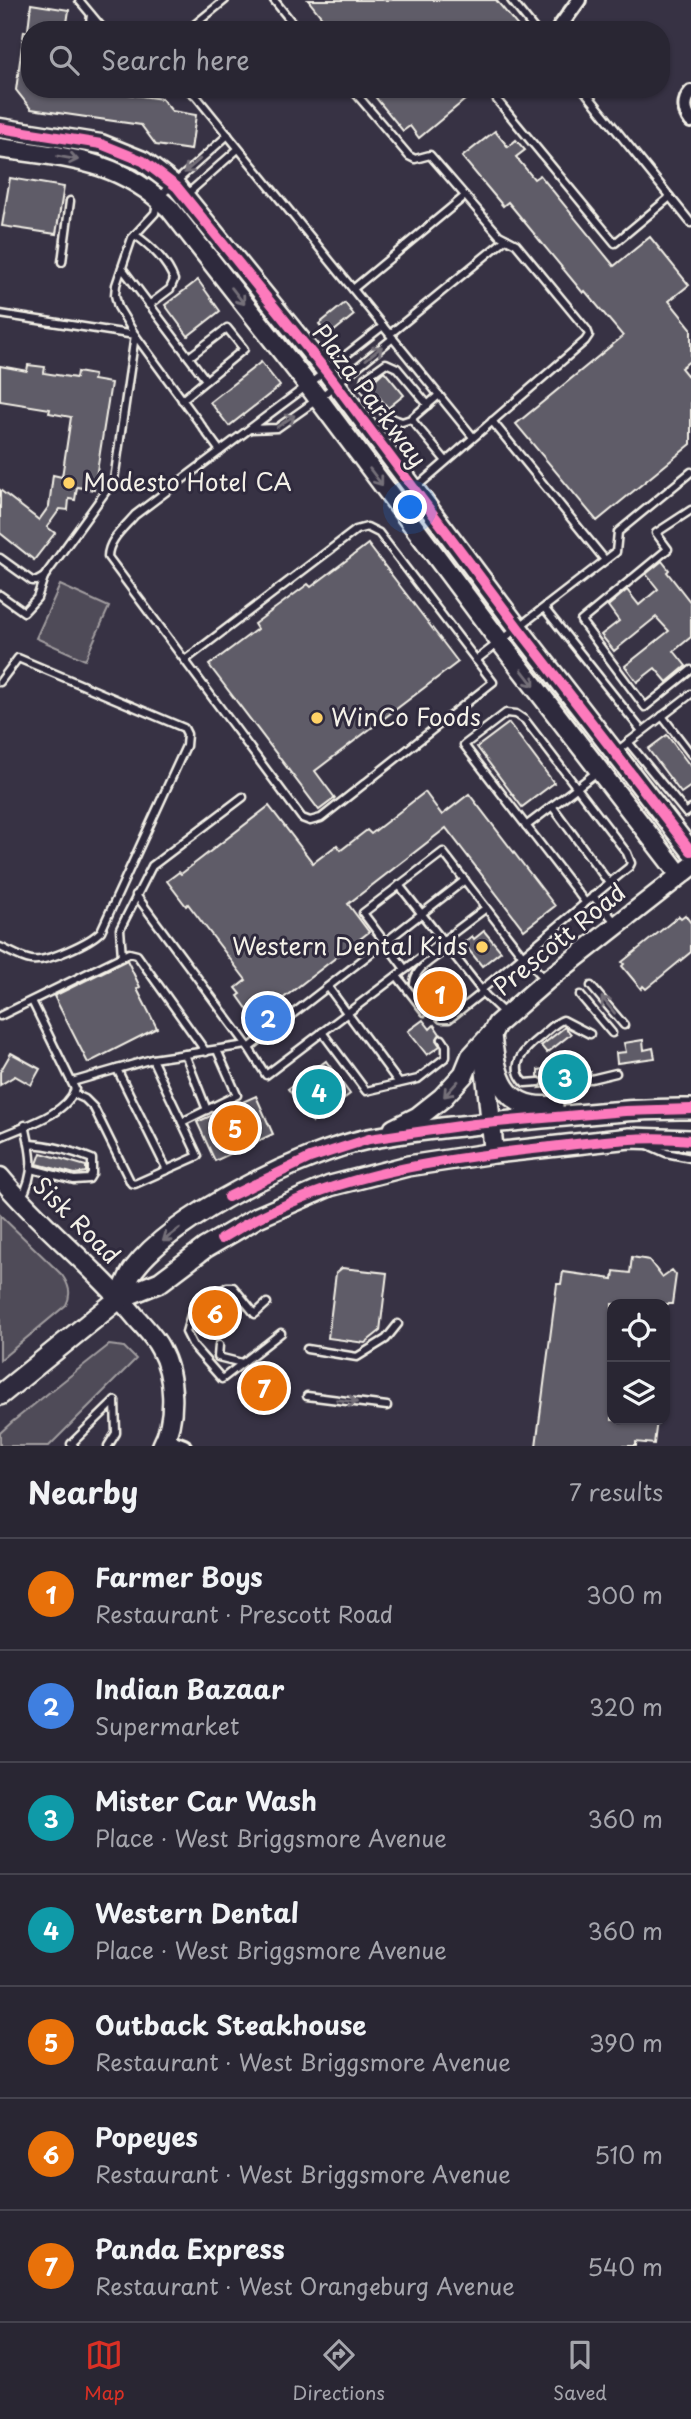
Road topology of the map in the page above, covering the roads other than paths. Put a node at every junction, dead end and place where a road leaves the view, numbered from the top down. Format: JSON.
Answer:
{"nodes":[{"id":1,"x":79,"y":0,"type":"edge"},
{"id":2,"x":225,"y":0,"type":"edge"},
{"id":3,"x":274,"y":0,"type":"edge"},
{"id":4,"x":510,"y":0,"type":"edge"},
{"id":5,"x":579,"y":0,"type":"edge"},
{"id":6,"x":91,"y":15,"type":"junction"},
{"id":7,"x":90,"y":21,"type":"edge"},
{"id":8,"x":96,"y":21,"type":"edge"},
{"id":9,"x":199,"y":21,"type":"edge"},
{"id":10,"x":292,"y":21,"type":"edge"},
{"id":11,"x":528,"y":21,"type":"edge"},
{"id":12,"x":564,"y":21,"type":"edge"},
{"id":13,"x":198,"y":98,"type":"edge"},
{"id":14,"x":360,"y":98,"type":"edge"},
{"id":15,"x":590,"y":98,"type":"edge"},
{"id":16,"x":688,"y":98,"type":"edge"},
{"id":17,"x":497,"y":100,"type":"dead end"},
{"id":18,"x":691,"y":121,"type":"edge"},
{"id":19,"x":0,"y":128,"type":"edge"},
{"id":20,"x":228,"y":135,"type":"junction"},
{"id":21,"x":0,"y":148,"type":"edge"},
{"id":22,"x":238,"y":149,"type":"junction"},
{"id":23,"x":179,"y":190,"type":"junction"},
{"id":24,"x":466,"y":196,"type":"junction"},
{"id":25,"x":670,"y":197,"type":"junction"},
{"id":26,"x":70,"y":201,"type":"dead end"},
{"id":27,"x":161,"y":207,"type":"junction"},
{"id":28,"x":691,"y":223,"type":"edge"},
{"id":29,"x":135,"y":235,"type":"junction"},
{"id":30,"x":506,"y":239,"type":"junction"},
{"id":31,"x":62,"y":262,"type":"dead end"},
{"id":32,"x":122,"y":268,"type":"junction"},
{"id":33,"x":353,"y":289,"type":"junction"},
{"id":34,"x":149,"y":305,"type":"junction"},
{"id":35,"x":1,"y":316,"type":"edge"},
{"id":36,"x":383,"y":326,"type":"junction"},
{"id":37,"x":135,"y":335,"type":"junction"},
{"id":38,"x":391,"y":336,"type":"junction"},
{"id":39,"x":189,"y":357,"type":"junction"},
{"id":40,"x":331,"y":378,"type":"junction"},
{"id":41,"x":206,"y":380,"type":"junction"},
{"id":42,"x":313,"y":392,"type":"junction"},
{"id":43,"x":439,"y":395,"type":"junction"},
{"id":44,"x":183,"y":400,"type":"junction"},
{"id":45,"x":428,"y":405,"type":"junction"},
{"id":46,"x":411,"y":419,"type":"junction"},
{"id":47,"x":492,"y":421,"type":"junction"},
{"id":48,"x":249,"y":429,"type":"junction"},
{"id":49,"x":473,"y":437,"type":"junction"},
{"id":50,"x":220,"y":451,"type":"junction"},
{"id":51,"x":446,"y":461,"type":"junction"},
{"id":52,"x":691,"y":471,"type":"edge"},
{"id":53,"x":414,"y":489,"type":"junction"},
{"id":54,"x":397,"y":504,"type":"junction"},
{"id":55,"x":691,"y":510,"type":"edge"},
{"id":56,"x":0,"y":558,"type":"edge"},
{"id":57,"x":605,"y":560,"type":"junction"},
{"id":58,"x":44,"y":577,"type":"junction"},
{"id":59,"x":0,"y":596,"type":"edge"},
{"id":60,"x":545,"y":608,"type":"junction"},
{"id":61,"x":519,"y":629,"type":"junction"},
{"id":62,"x":501,"y":643,"type":"junction"},
{"id":63,"x":185,"y":660,"type":"junction"},
{"id":64,"x":476,"y":660,"type":"junction"},
{"id":65,"x":691,"y":670,"type":"edge"},
{"id":66,"x":0,"y":682,"type":"edge"},
{"id":67,"x":691,"y":694,"type":"edge"},
{"id":68,"x":662,"y":716,"type":"junction"},
{"id":69,"x":642,"y":731,"type":"junction"},
{"id":70,"x":622,"y":747,"type":"junction"},
{"id":71,"x":691,"y":754,"type":"edge"},
{"id":72,"x":600,"y":769,"type":"junction"},
{"id":73,"x":576,"y":787,"type":"junction"},
{"id":74,"x":243,"y":797,"type":"dead end"},
{"id":75,"x":552,"y":806,"type":"junction"},
{"id":76,"x":691,"y":809,"type":"edge"},
{"id":77,"x":526,"y":826,"type":"junction"},
{"id":78,"x":691,"y":851,"type":"edge"},
{"id":79,"x":686,"y":871,"type":"edge"},
{"id":80,"x":465,"y":880,"type":"junction"},
{"id":81,"x":609,"y":883,"type":"junction"},
{"id":82,"x":399,"y":885,"type":"junction"},
{"id":83,"x":136,"y":895,"type":"junction"},
{"id":84,"x":593,"y":896,"type":"junction"},
{"id":85,"x":584,"y":902,"type":"junction"},
{"id":86,"x":486,"y":908,"type":"junction"},
{"id":87,"x":421,"y":914,"type":"junction"},
{"id":88,"x":618,"y":925,"type":"junction"},
{"id":89,"x":442,"y":941,"type":"junction"},
{"id":90,"x":384,"y":943,"type":"junction"},
{"id":91,"x":0,"y":947,"type":"edge"},
{"id":92,"x":447,"y":948,"type":"junction"},
{"id":93,"x":122,"y":956,"type":"junction"},
{"id":94,"x":523,"y":956,"type":"junction"},
{"id":95,"x":405,"y":969,"type":"junction"},
{"id":96,"x":397,"y":976,"type":"junction"},
{"id":97,"x":546,"y":981,"type":"junction"},
{"id":98,"x":591,"y":986,"type":"dead end"},
{"id":99,"x":328,"y":987,"type":"junction"},
{"id":100,"x":482,"y":991,"type":"junction"},
{"id":101,"x":580,"y":995,"type":"dead end"},
{"id":102,"x":32,"y":1001,"type":"junction"},
{"id":103,"x":348,"y":1013,"type":"junction"},
{"id":104,"x":425,"y":1013,"type":"dead end"},
{"id":105,"x":506,"y":1014,"type":"junction"},
{"id":106,"x":0,"y":1016,"type":"edge"},
{"id":107,"x":624,"y":1025,"type":"dead end"},
{"id":108,"x":322,"y":1032,"type":"junction"},
{"id":109,"x":612,"y":1033,"type":"dead end"},
{"id":110,"x":590,"y":1034,"type":"dead end"},
{"id":111,"x":491,"y":1035,"type":"junction"},
{"id":112,"x":442,"y":1039,"type":"dead end"},
{"id":113,"x":248,"y":1047,"type":"junction"},
{"id":114,"x":217,"y":1050,"type":"junction"},
{"id":115,"x":206,"y":1052,"type":"junction"},
{"id":116,"x":185,"y":1054,"type":"junction"},
{"id":117,"x":152,"y":1059,"type":"junction"},
{"id":118,"x":117,"y":1069,"type":"junction"},
{"id":119,"x":616,"y":1073,"type":"dead end"},
{"id":120,"x":591,"y":1079,"type":"dead end"},
{"id":121,"x":72,"y":1082,"type":"junction"},
{"id":122,"x":539,"y":1082,"type":"dead end"},
{"id":123,"x":399,"y":1083,"type":"junction"},
{"id":124,"x":74,"y":1094,"type":"junction"},
{"id":125,"x":686,"y":1109,"type":"edge"},
{"id":126,"x":207,"y":1110,"type":"junction"},
{"id":127,"x":182,"y":1122,"type":"junction"},
{"id":128,"x":490,"y":1123,"type":"junction"},
{"id":129,"x":25,"y":1125,"type":"junction"},
{"id":130,"x":0,"y":1138,"type":"edge"},
{"id":131,"x":630,"y":1138,"type":"junction"},
{"id":132,"x":369,"y":1139,"type":"junction"},
{"id":133,"x":691,"y":1140,"type":"edge"},
{"id":134,"x":30,"y":1144,"type":"junction"},
{"id":135,"x":494,"y":1153,"type":"junction"},
{"id":136,"x":691,"y":1158,"type":"edge"},
{"id":137,"x":32,"y":1169,"type":"junction"},
{"id":138,"x":167,"y":1170,"type":"junction"},
{"id":139,"x":0,"y":1177,"type":"edge"},
{"id":140,"x":20,"y":1200,"type":"junction"},
{"id":141,"x":120,"y":1298,"type":"junction"},
{"id":142,"x":267,"y":1303,"type":"dead end"},
{"id":143,"x":398,"y":1324,"type":"dead end"},
{"id":144,"x":281,"y":1332,"type":"dead end"},
{"id":145,"x":389,"y":1333,"type":"junction"},
{"id":146,"x":381,"y":1335,"type":"dead end"},
{"id":147,"x":219,"y":1345,"type":"dead end"},
{"id":148,"x":307,"y":1349,"type":"dead end"},
{"id":149,"x":199,"y":1352,"type":"junction"},
{"id":150,"x":218,"y":1357,"type":"junction"},
{"id":151,"x":242,"y":1363,"type":"junction"},
{"id":152,"x":0,"y":1395,"type":"edge"},
{"id":153,"x":307,"y":1396,"type":"dead end"},
{"id":154,"x":387,"y":1406,"type":"dead end"},
{"id":155,"x":164,"y":1443,"type":"edge"},
{"id":156,"x":74,"y":1446,"type":"edge"},
{"id":157,"x":108,"y":1446,"type":"edge"},
{"id":158,"x":184,"y":1446,"type":"edge"}],
"edges":[{"from":1,"to":6,"type":"lane"},
{"from":2,"to":9,"type":"lane"},
{"from":3,"to":10,"type":"lane"},
{"from":4,"to":11,"type":"lane"},
{"from":5,"to":12,"type":"street"},
{"from":6,"to":7,"type":"lane"},
{"from":6,"to":8,"type":"lane"},
{"from":13,"to":20,"type":"lane"},
{"from":14,"to":24,"type":"lane"},
{"from":15,"to":25,"type":"lane"},
{"from":16,"to":18,"type":"street"},
{"from":17,"to":25,"type":"lane"},
{"from":19,"to":23,"type":"street","name":"Plaza Parkway"},
{"from":20,"to":22,"type":"lane"},
{"from":20,"to":23,"type":"lane","one_way":true},
{"from":21,"to":27,"type":"street","name":"Plaza Parkway","one_way":true},
{"from":22,"to":23,"type":"lane"},
{"from":22,"to":33,"type":"lane"},
{"from":23,"to":27,"type":"lane"},
{"from":23,"to":27,"type":"lane"},
{"from":23,"to":40,"type":"street","name":"Plaza Parkway"},
{"from":24,"to":30,"type":"lane"},
{"from":24,"to":33,"type":"lane"},
{"from":25,"to":28,"type":"lane"},
{"from":26,"to":31,"type":"lane"},
{"from":27,"to":29,"type":"lane"},
{"from":27,"to":42,"type":"street","name":"Plaza Parkway","one_way":true},
{"from":29,"to":32,"type":"lane"},
{"from":29,"to":34,"type":"lane"},
{"from":30,"to":38,"type":"lane"},
{"from":30,"to":47,"type":"lane"},
{"from":32,"to":34,"type":"lane"},
{"from":32,"to":37,"type":"lane"},
{"from":33,"to":36,"type":"lane"},
{"from":34,"to":39,"type":"lane"},
{"from":35,"to":37,"type":"lane"},
{"from":36,"to":38,"type":"lane"},
{"from":36,"to":40,"type":"lane"},
{"from":37,"to":44,"type":"lane"},
{"from":37,"to":58,"type":"lane"},
{"from":40,"to":38,"type":"lane","one_way":true},
{"from":38,"to":43,"type":"lane"},
{"from":39,"to":41,"type":"lane"},
{"from":39,"to":41,"type":"lane"},
{"from":40,"to":42,"type":"lane"},
{"from":40,"to":42,"type":"lane"},
{"from":40,"to":53,"type":"street","name":"Plaza Parkway"},
{"from":41,"to":44,"type":"lane"},
{"from":42,"to":48,"type":"lane"},
{"from":48,"to":42,"type":"lane","one_way":true},
{"from":42,"to":54,"type":"street","name":"Plaza Parkway","one_way":true},
{"from":43,"to":45,"type":"lane"},
{"from":43,"to":49,"type":"lane"},
{"from":44,"to":50,"type":"lane"},
{"from":45,"to":46,"type":"lane"},
{"from":45,"to":46,"type":"lane"},
{"from":46,"to":51,"type":"lane"},
{"from":47,"to":49,"type":"lane"},
{"from":47,"to":57,"type":"lane"},
{"from":48,"to":50,"type":"lane"},
{"from":49,"to":51,"type":"lane"},
{"from":50,"to":63,"type":"lane"},
{"from":51,"to":53,"type":"lane"},
{"from":52,"to":57,"type":"lane"},
{"from":53,"to":54,"type":"lane"},
{"from":53,"to":61,"type":"street","name":"Plaza Parkway"},
{"from":54,"to":62,"type":"street","name":"Plaza Parkway"},
{"from":55,"to":65,"type":"lane"},
{"from":56,"to":58,"type":"lane"},
{"from":57,"to":60,"type":"lane"},
{"from":58,"to":59,"type":"lane"},
{"from":60,"to":61,"type":"lane"},
{"from":60,"to":69,"type":"lane"},
{"from":61,"to":62,"type":"lane"},
{"from":61,"to":70,"type":"street","name":"Plaza Parkway"},
{"from":62,"to":64,"type":"lane"},
{"from":62,"to":72,"type":"street","name":"Plaza Parkway","one_way":true},
{"from":63,"to":64,"type":"lane"},
{"from":63,"to":64,"type":"lane"},
{"from":66,"to":91,"type":"lane"},
{"from":67,"to":68,"type":"lane"},
{"from":68,"to":69,"type":"lane"},
{"from":68,"to":71,"type":"lane"},
{"from":69,"to":70,"type":"lane"},
{"from":70,"to":76,"type":"lane"},
{"from":70,"to":78,"type":"street","name":"Plaza Parkway"},
{"from":72,"to":73,"type":"lane"},
{"from":72,"to":79,"type":"street","name":"Plaza Parkway"},
{"from":73,"to":75,"type":"lane"},
{"from":73,"to":77,"type":"lane"},
{"from":73,"to":81,"type":"lane"},
{"from":74,"to":83,"type":"lane"},
{"from":75,"to":77,"type":"lane"},
{"from":75,"to":81,"type":"lane"},
{"from":77,"to":85,"type":"lane"},
{"from":79,"to":88,"type":"street","name":"Prescott Road"},
{"from":80,"to":82,"type":"lane"},
{"from":80,"to":86,"type":"lane"},
{"from":80,"to":87,"type":"lane"},
{"from":81,"to":84,"type":"lane"},
{"from":82,"to":87,"type":"lane"},
{"from":82,"to":90,"type":"lane"},
{"from":83,"to":93,"type":"lane"},
{"from":83,"to":113,"type":"lane"},
{"from":84,"to":85,"type":"lane"},
{"from":84,"to":88,"type":"lane"},
{"from":85,"to":94,"type":"lane"},
{"from":86,"to":89,"type":"lane"},
{"from":86,"to":94,"type":"lane"},
{"from":87,"to":89,"type":"lane"},
{"from":87,"to":90,"type":"lane"},
{"from":88,"to":97,"type":"street","name":"Prescott Road"},
{"from":89,"to":92,"type":"lane"},
{"from":89,"to":95,"type":"lane"},
{"from":90,"to":95,"type":"lane"},
{"from":90,"to":99,"type":"lane"},
{"from":92,"to":100,"type":"lane"},
{"from":92,"to":100,"type":"lane"},
{"from":93,"to":102,"type":"lane"},
{"from":93,"to":115,"type":"lane"},
{"from":94,"to":97,"type":"lane"},
{"from":94,"to":100,"type":"lane"},
{"from":95,"to":96,"type":"lane"},
{"from":96,"to":103,"type":"lane"},
{"from":96,"to":104,"type":"lane"},
{"from":97,"to":105,"type":"street","name":"Prescott Road"},
{"from":107,"to":98,"type":"lane","one_way":true},
{"from":99,"to":103,"type":"lane"},
{"from":99,"to":113,"type":"lane"},
{"from":100,"to":105,"type":"lane"},
{"from":101,"to":109,"type":"lane"},
{"from":102,"to":106,"type":"lane"},
{"from":102,"to":121,"type":"lane"},
{"from":103,"to":108,"type":"lane"},
{"from":103,"to":123,"type":"lane"},
{"from":105,"to":111,"type":"street","name":"Prescott Road"},
{"from":108,"to":113,"type":"lane"},
{"from":108,"to":123,"type":"lane"},
{"from":110,"to":122,"type":"lane"},
{"from":111,"to":125,"type":"main road"},
{"from":111,"to":128,"type":"street","name":"Prescott Road"},
{"from":111,"to":132,"type":"main road","one_way":true},
{"from":112,"to":123,"type":"lane"},
{"from":113,"to":114,"type":"lane"},
{"from":114,"to":115,"type":"lane"},
{"from":114,"to":126,"type":"lane"},
{"from":115,"to":116,"type":"lane"},
{"from":116,"to":117,"type":"lane"},
{"from":116,"to":126,"type":"lane"},
{"from":117,"to":118,"type":"lane"},
{"from":117,"to":127,"type":"lane"},
{"from":118,"to":121,"type":"lane"},
{"from":118,"to":138,"type":"lane"},
{"from":119,"to":120,"type":"lane"},
{"from":121,"to":124,"type":"lane"},
{"from":124,"to":129,"type":"lane"},
{"from":124,"to":138,"type":"lane"},
{"from":125,"to":128,"type":"main road"},
{"from":126,"to":127,"type":"lane"},
{"from":127,"to":138,"type":"lane"},
{"from":128,"to":132,"type":"main road"},
{"from":128,"to":135,"type":"street","name":"Prescott Road"},
{"from":129,"to":130,"type":"lane"},
{"from":129,"to":134,"type":"lane"},
{"from":131,"to":133,"type":"main road"},
{"from":131,"to":135,"type":"main road"},
{"from":131,"to":136,"type":"lane"},
{"from":132,"to":141,"type":"main road","one_way":true},
{"from":134,"to":137,"type":"lane"},
{"from":134,"to":137,"type":"lane"},
{"from":135,"to":141,"type":"main road"},
{"from":137,"to":140,"type":"lane"},
{"from":139,"to":140,"type":"street","name":"Sisk Road"},
{"from":140,"to":141,"type":"street","name":"Sisk Road"},
{"from":141,"to":152,"type":"main road"},
{"from":141,"to":155,"type":"street","name":"Sisk Road"},
{"from":142,"to":149,"type":"lane"},
{"from":143,"to":145,"type":"lane"},
{"from":144,"to":151,"type":"lane"},
{"from":145,"to":146,"type":"lane"},
{"from":145,"to":148,"type":"lane"},
{"from":147,"to":150,"type":"lane"},
{"from":149,"to":150,"type":"lane"},
{"from":149,"to":151,"type":"lane"},
{"from":150,"to":151,"type":"lane"},
{"from":153,"to":154,"type":"lane","one_way":true},
{"from":155,"to":158,"type":"street"},
{"from":156,"to":157,"type":"lane"}]}
